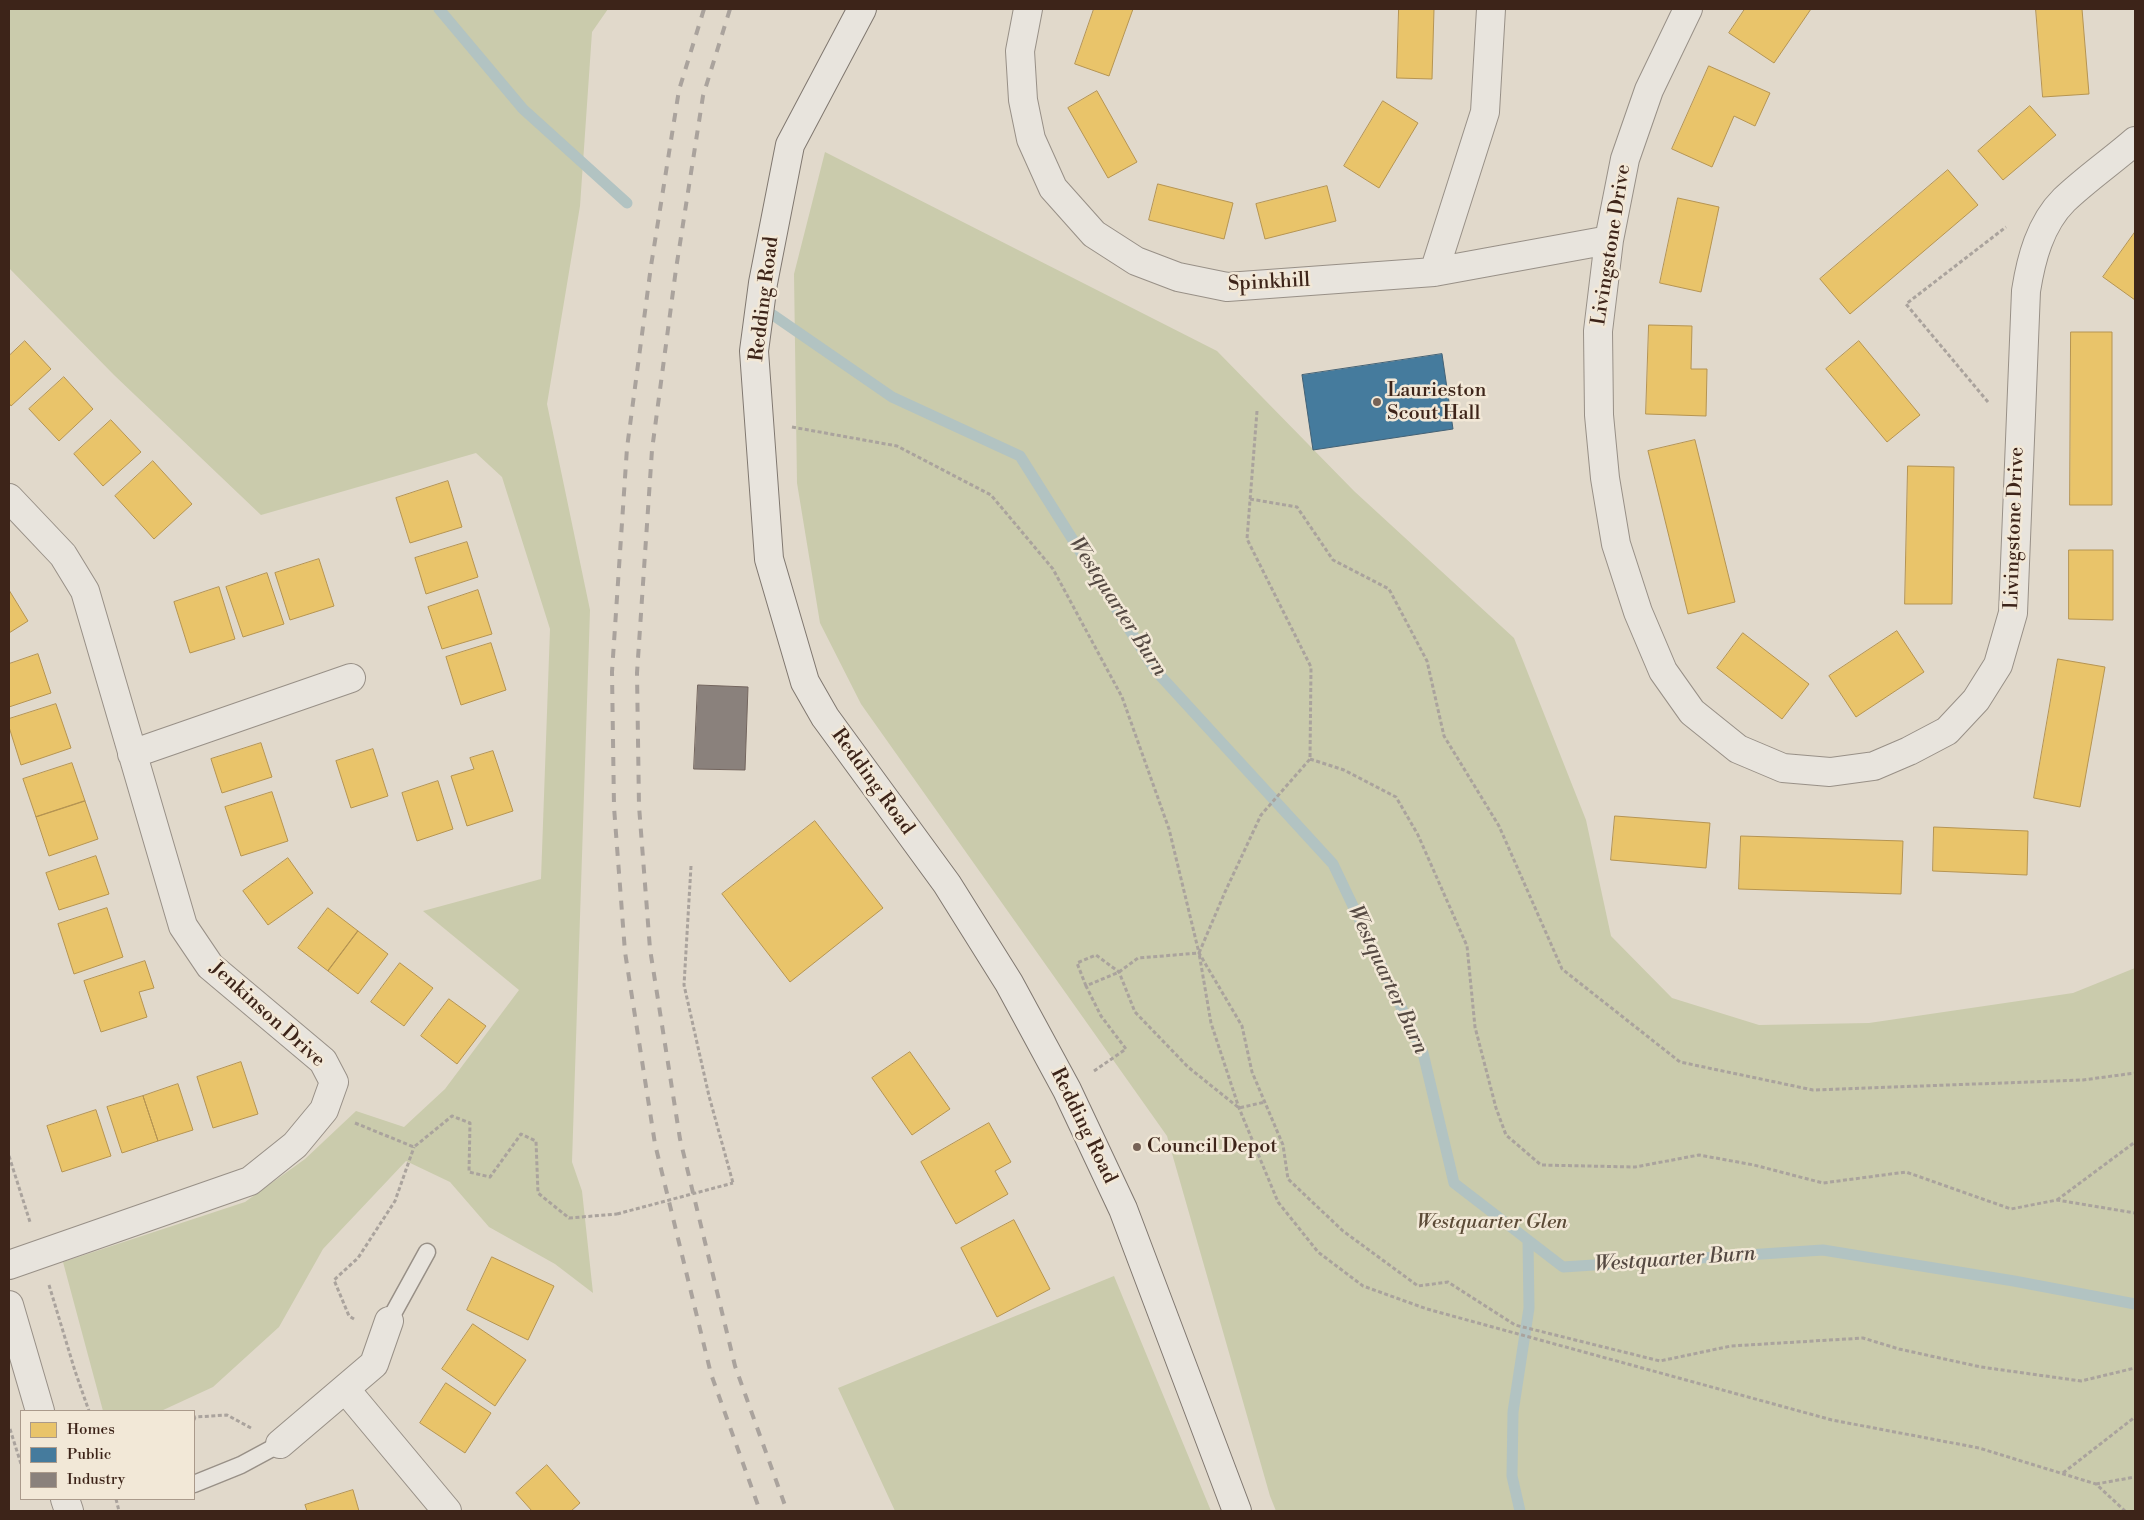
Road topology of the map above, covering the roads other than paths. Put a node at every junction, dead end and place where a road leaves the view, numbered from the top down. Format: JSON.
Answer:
{"nodes":[{"id":1,"x":862,"y":9,"type":"edge"},
{"id":2,"x":1028,"y":9,"type":"edge"},
{"id":3,"x":1491,"y":9,"type":"edge"},
{"id":4,"x":1688,"y":9,"type":"edge"},
{"id":5,"x":2135,"y":141,"type":"edge"},
{"id":6,"x":1608,"y":240,"type":"junction"},
{"id":7,"x":1434,"y":272,"type":"junction"},
{"id":8,"x":9,"y":498,"type":"edge"},
{"id":9,"x":351,"y":678,"type":"dead end"},
{"id":10,"x":132,"y":754,"type":"junction"},
{"id":11,"x":427,"y":1252,"type":"dead end"},
{"id":12,"x":9,"y":1266,"type":"edge"},
{"id":13,"x":9,"y":1305,"type":"edge"},
{"id":14,"x":387,"y":1329,"type":"joint"},
{"id":15,"x":346,"y":1390,"type":"junction"},
{"id":16,"x":40,"y":1410,"type":"edge"},
{"id":17,"x":280,"y":1444,"type":"joint"},
{"id":18,"x":195,"y":1484,"type":"edge"},
{"id":19,"x":447,"y":1511,"type":"edge"},
{"id":20,"x":1238,"y":1511,"type":"edge"}],
"edges":[{"from":1,"to":20,"type":"street","name":"Redding Road"},
{"from":2,"to":7,"type":"street","name":"Spinkhill"},
{"from":3,"to":7,"type":"street"},
{"from":4,"to":6,"type":"street","name":"Livingstone Drive"},
{"from":5,"to":6,"type":"street","name":"Livingstone Drive"},
{"from":6,"to":7,"type":"street","name":"Spinkhill"},
{"from":8,"to":10,"type":"street","name":"Jenkinson Drive"},
{"from":9,"to":10,"type":"street"},
{"from":10,"to":12,"type":"street","name":"Jenkinson Drive"},
{"from":11,"to":14,"type":"lane"},
{"from":13,"to":16,"type":"street"},
{"from":14,"to":15,"type":"street"},
{"from":15,"to":17,"type":"street"},
{"from":15,"to":19,"type":"street"},
{"from":17,"to":18,"type":"lane"}]}
